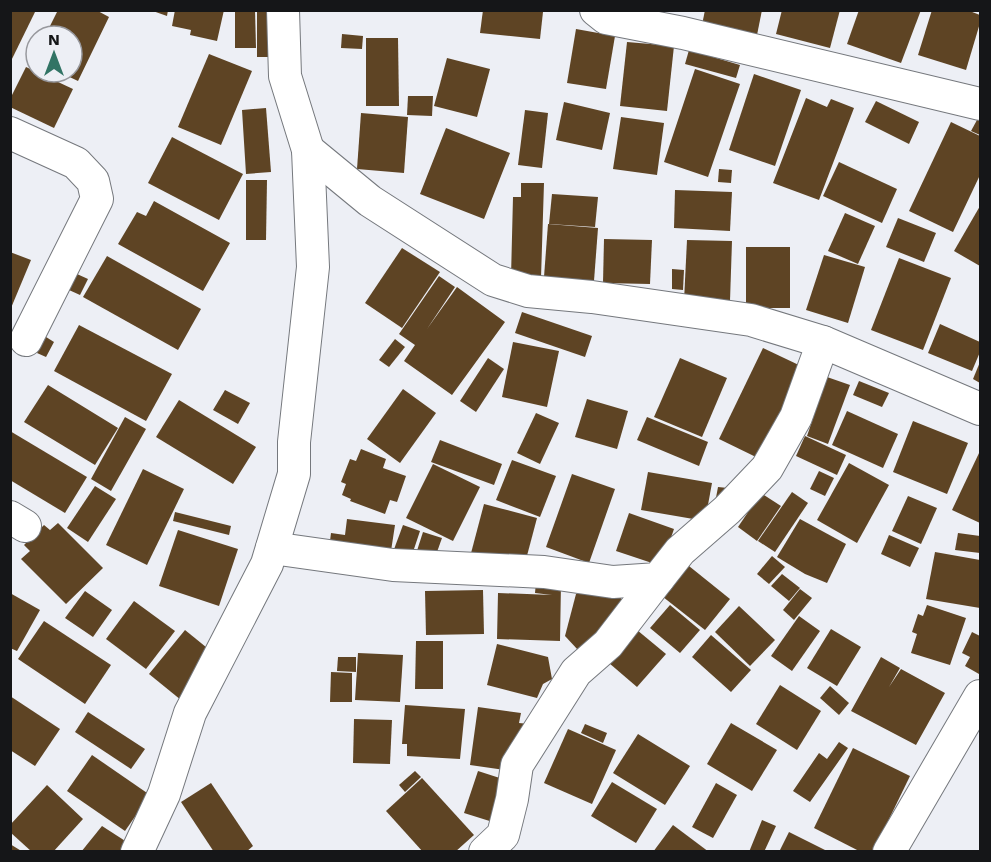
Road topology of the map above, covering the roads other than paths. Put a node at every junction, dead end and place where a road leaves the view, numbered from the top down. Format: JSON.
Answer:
{"nodes":[{"id":1,"x":283,"y":10,"type":"edge"},
{"id":2,"x":596,"y":10,"type":"edge"},
{"id":3,"x":981,"y":104,"type":"edge"},
{"id":4,"x":10,"y":133,"type":"edge"},
{"id":5,"x":308,"y":150,"type":"junction"},
{"id":6,"x":26,"y":340,"type":"dead end"},
{"id":7,"x":823,"y":342,"type":"junction"},
{"id":8,"x":981,"y":409,"type":"edge"},
{"id":9,"x":272,"y":548,"type":"junction"},
{"id":10,"x":658,"y":579,"type":"junction"},
{"id":11,"x":981,"y":696,"type":"edge"},
{"id":12,"x":137,"y":852,"type":"edge"},
{"id":13,"x":485,"y":852,"type":"edge"},
{"id":14,"x":889,"y":852,"type":"edge"}],
"edges":[{"from":1,"to":5,"type":"street"},
{"from":2,"to":3,"type":"street"},
{"from":4,"to":6,"type":"street"},
{"from":5,"to":7,"type":"street"},
{"from":5,"to":9,"type":"street"},
{"from":7,"to":8,"type":"street"},
{"from":7,"to":10,"type":"street"},
{"from":9,"to":10,"type":"street"},
{"from":9,"to":12,"type":"street"},
{"from":10,"to":13,"type":"street"},
{"from":11,"to":14,"type":"street"}]}
